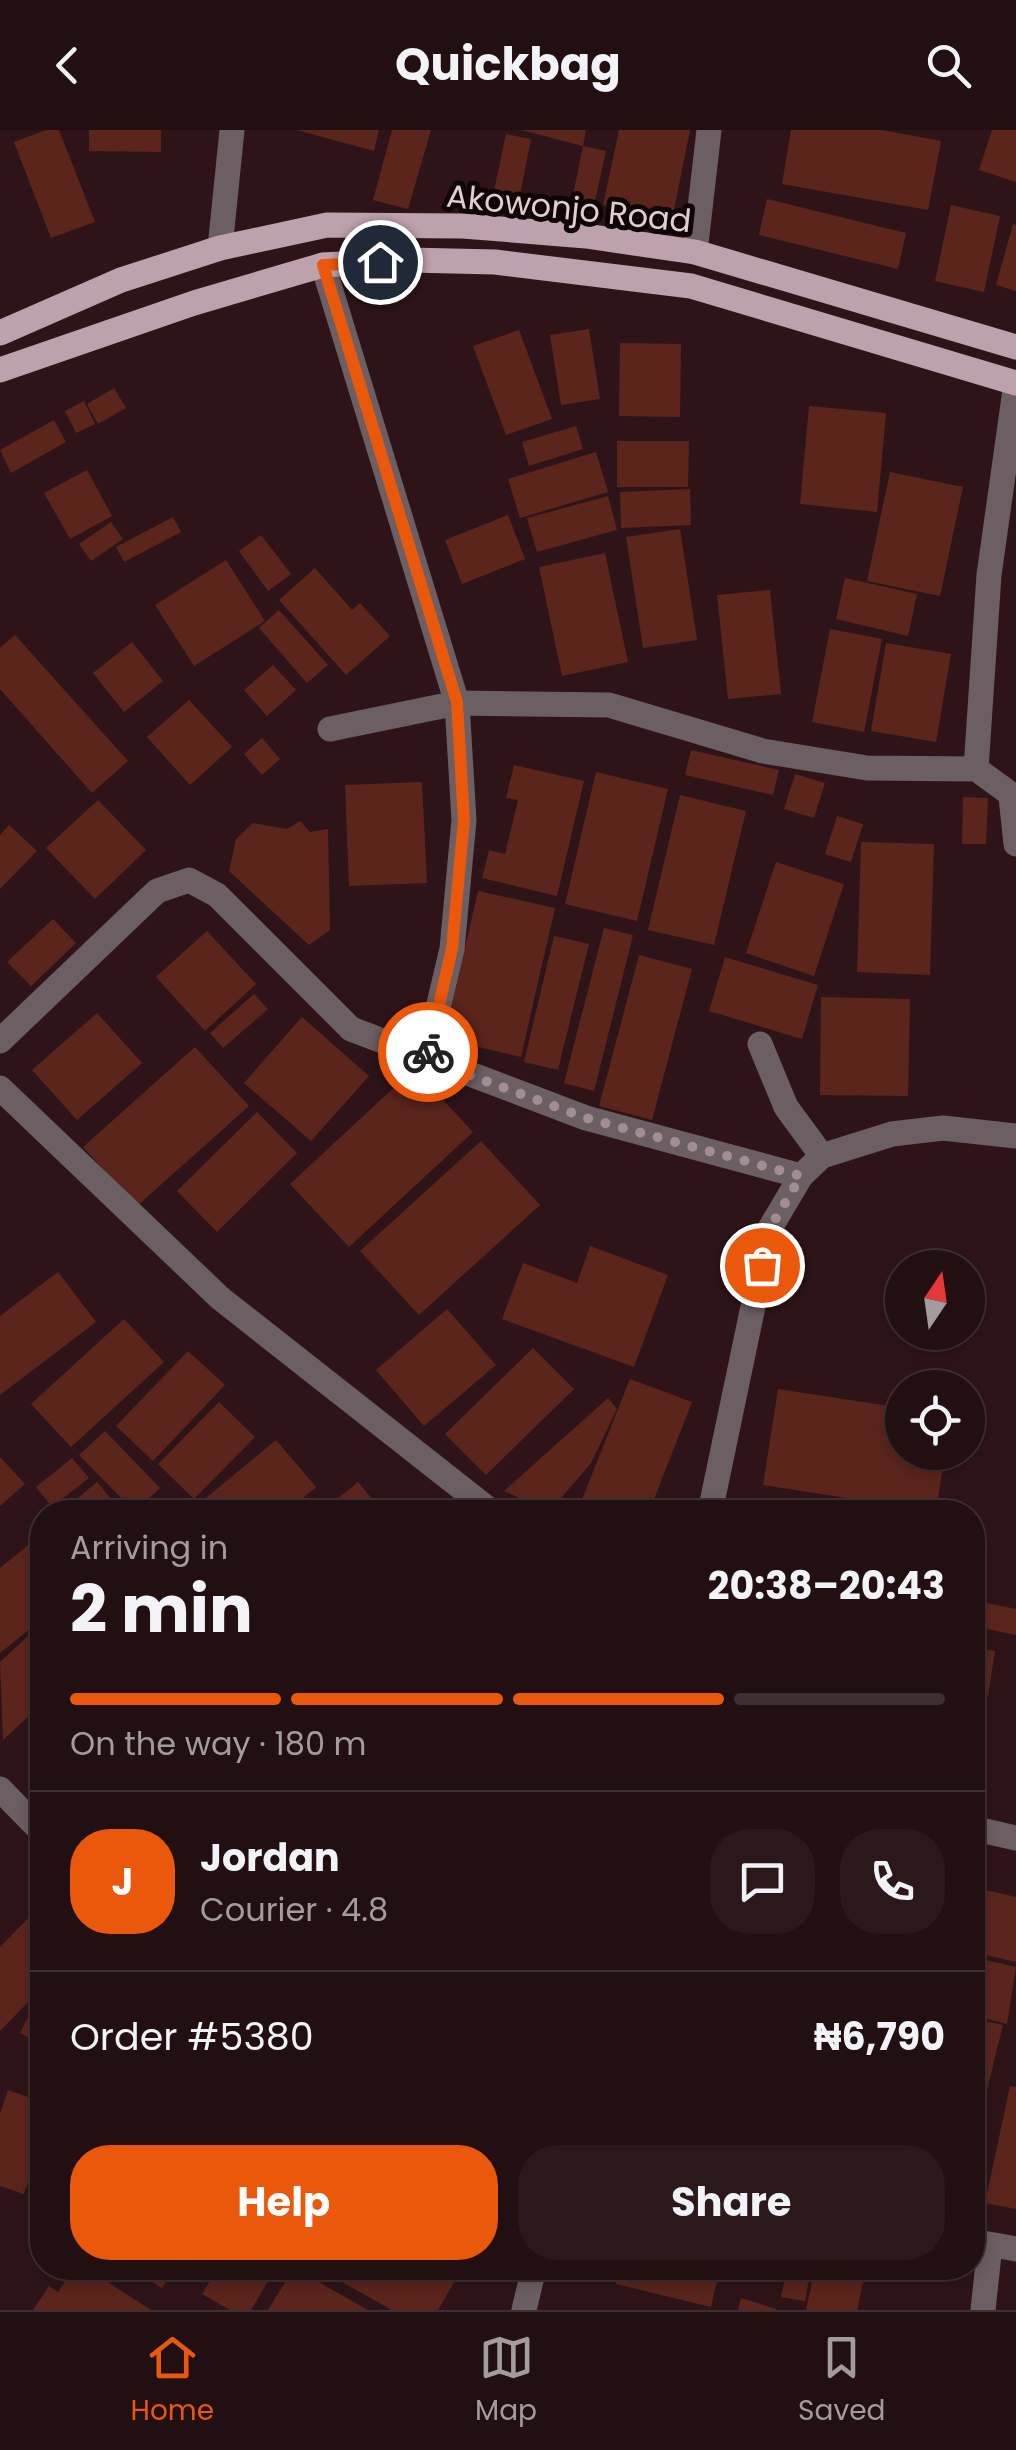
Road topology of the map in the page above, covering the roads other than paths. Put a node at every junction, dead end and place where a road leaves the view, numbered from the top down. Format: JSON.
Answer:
{"nodes":[{"id":1,"x":232,"y":130,"type":"edge"},
{"id":2,"x":709,"y":130,"type":"edge"},
{"id":3,"x":220,"y":248,"type":"junction"},
{"id":4,"x":695,"y":252,"type":"junction"},
{"id":5,"x":323,"y":265,"type":"junction"},
{"id":6,"x":0,"y":333,"type":"edge"},
{"id":7,"x":1016,"y":347,"type":"edge"},
{"id":8,"x":0,"y":370,"type":"edge"},
{"id":9,"x":1016,"y":383,"type":"edge"},
{"id":10,"x":457,"y":702,"type":"junction"},
{"id":11,"x":330,"y":729,"type":"dead end"},
{"id":12,"x":976,"y":769,"type":"junction"},
{"id":13,"x":1014,"y":797,"type":"edge"},
{"id":14,"x":1016,"y":844,"type":"edge"},
{"id":15,"x":0,"y":1041,"type":"edge"},
{"id":16,"x":760,"y":1044,"type":"dead end"},
{"id":17,"x":426,"y":1059,"type":"junction"},
{"id":18,"x":0,"y":1088,"type":"edge"},
{"id":19,"x":1016,"y":1136,"type":"edge"},
{"id":20,"x":822,"y":1156,"type":"junction"},
{"id":21,"x":801,"y":1176,"type":"junction"},
{"id":22,"x":477,"y":1500,"type":"edge"},
{"id":23,"x":713,"y":1500,"type":"edge"},
{"id":24,"x":0,"y":1789,"type":"edge"},
{"id":25,"x":30,"y":1820,"type":"edge"},
{"id":26,"x":985,"y":1831,"type":"edge"},
{"id":27,"x":1016,"y":1838,"type":"edge"},
{"id":28,"x":993,"y":2245,"type":"edge"},
{"id":29,"x":531,"y":2280,"type":"edge"},
{"id":30,"x":524,"y":2310,"type":"edge"},
{"id":31,"x":983,"y":2310,"type":"edge"}],
"edges":[{"from":1,"to":3,"type":"street"},
{"from":2,"to":4,"type":"street"},
{"from":3,"to":4,"type":"main road","name":"Akowonjo Road"},
{"from":3,"to":6,"type":"main road","name":"Akowonjo Road"},
{"from":4,"to":7,"type":"main road","name":"Akowonjo Road"},
{"from":5,"to":8,"type":"main road","name":"Akowonjo Road"},
{"from":5,"to":9,"type":"main road","name":"Akowonjo Road"},
{"from":5,"to":10,"type":"street"},
{"from":9,"to":12,"type":"street"},
{"from":10,"to":11,"type":"street"},
{"from":10,"to":12,"type":"street"},
{"from":10,"to":17,"type":"street"},
{"from":12,"to":13,"type":"street"},
{"from":13,"to":14,"type":"street"},
{"from":15,"to":17,"type":"street"},
{"from":16,"to":20,"type":"street"},
{"from":17,"to":21,"type":"street"},
{"from":18,"to":22,"type":"street"},
{"from":19,"to":20,"type":"street"},
{"from":20,"to":21,"type":"street"},
{"from":21,"to":23,"type":"street"},
{"from":24,"to":25,"type":"street"},
{"from":26,"to":27,"type":"street"},
{"from":28,"to":31,"type":"street"},
{"from":29,"to":30,"type":"street"}]}
